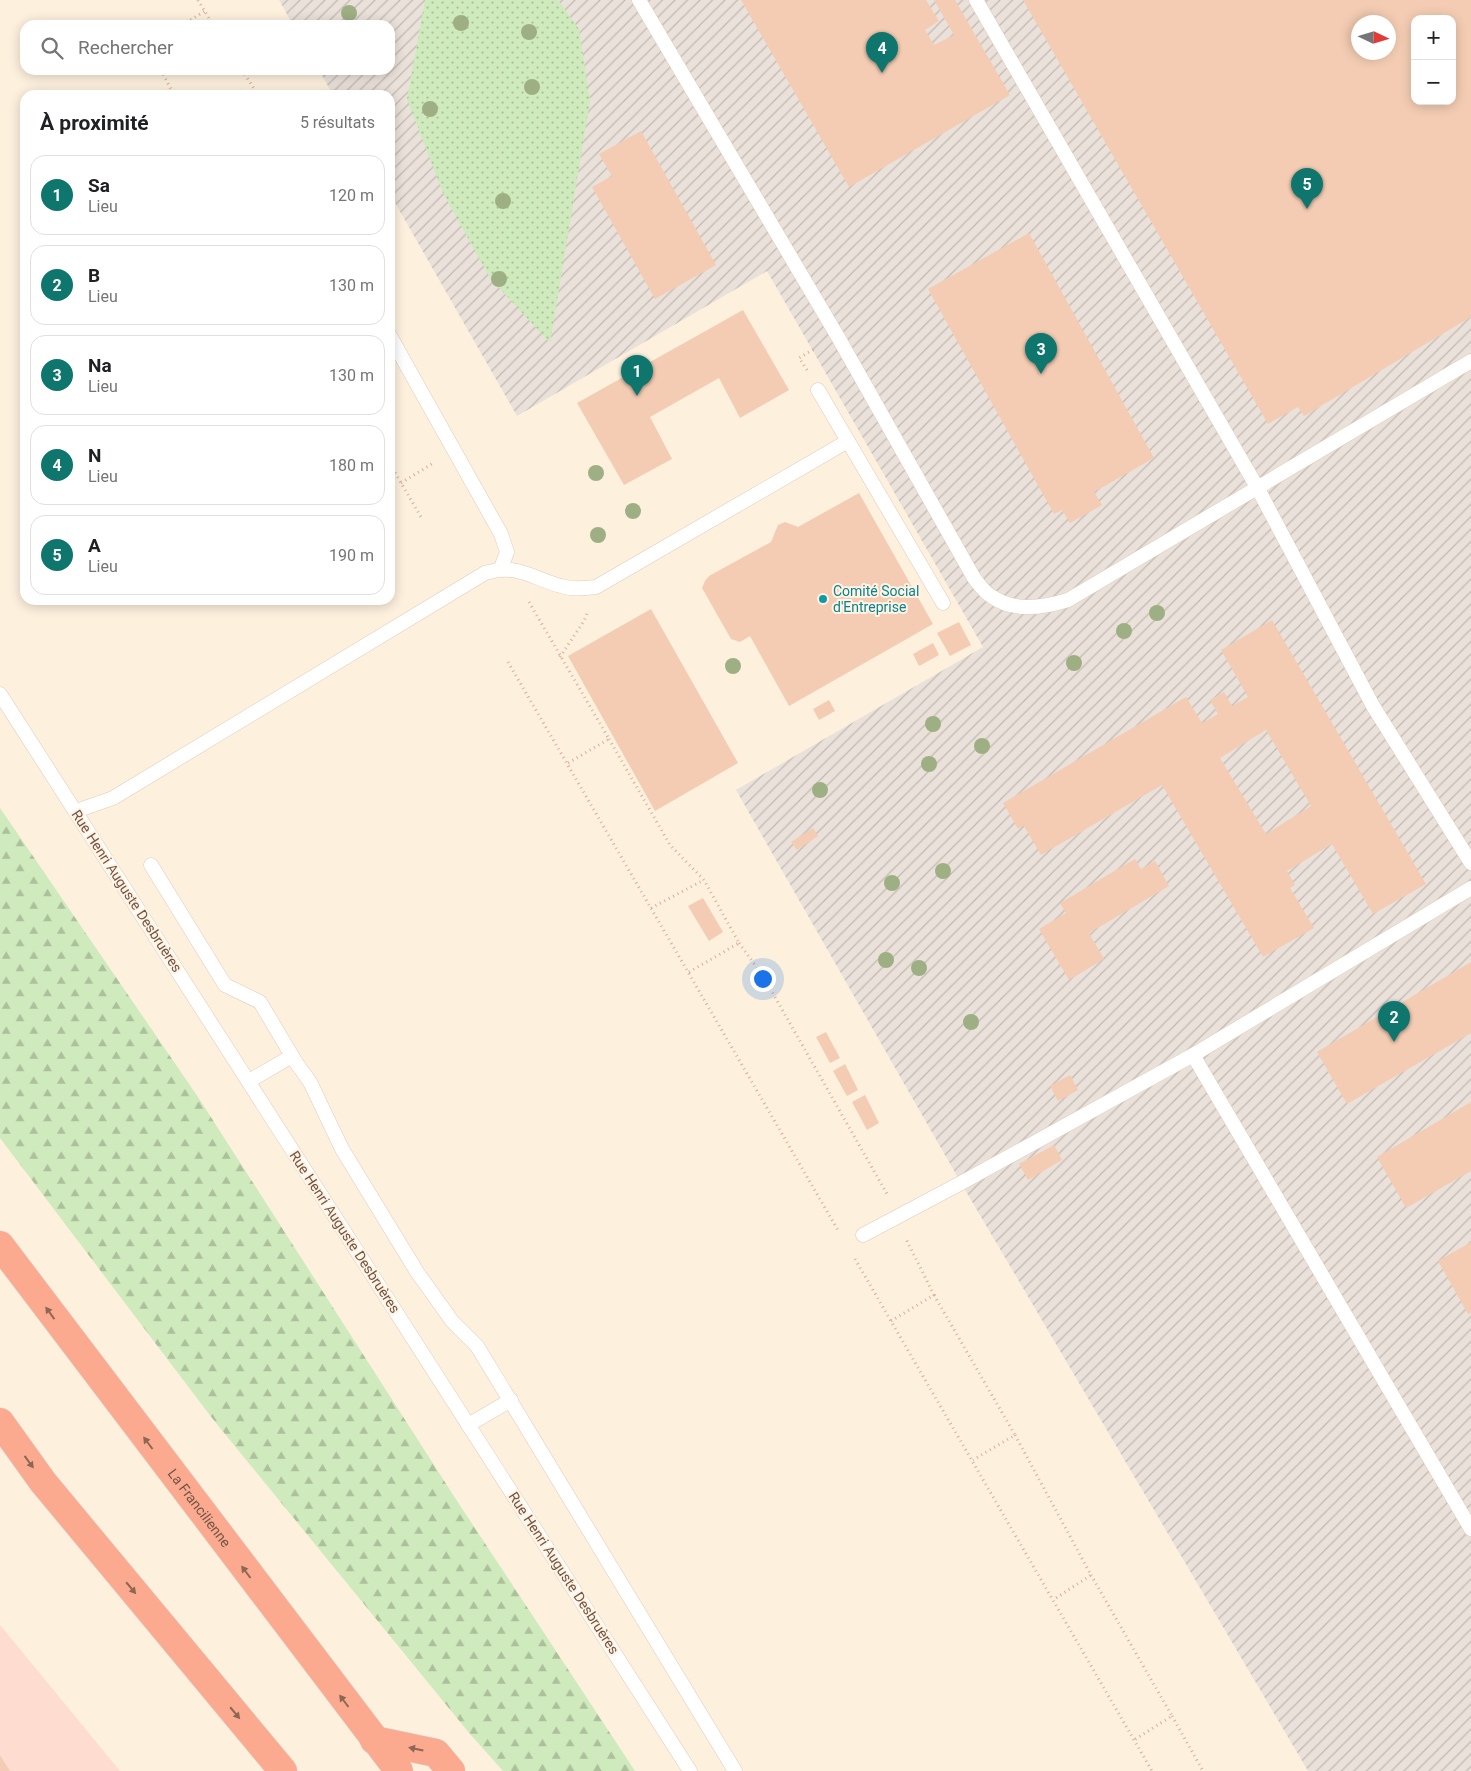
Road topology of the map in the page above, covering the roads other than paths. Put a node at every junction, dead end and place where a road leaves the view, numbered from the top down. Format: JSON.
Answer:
{"nodes":[{"id":1,"x":640,"y":0,"type":"edge"},
{"id":2,"x":976,"y":0,"type":"edge"},
{"id":3,"x":395,"y":345,"type":"edge"},
{"id":4,"x":1471,"y":360,"type":"edge"},
{"id":5,"x":818,"y":390,"type":"dead end"},
{"id":6,"x":848,"y":441,"type":"junction"},
{"id":7,"x":1257,"y":487,"type":"junction"},
{"id":8,"x":501,"y":568,"type":"junction"},
{"id":9,"x":943,"y":603,"type":"dead end"},
{"id":10,"x":0,"y":694,"type":"edge"},
{"id":11,"x":76,"y":812,"type":"junction"},
{"id":12,"x":1471,"y":863,"type":"edge"},
{"id":13,"x":151,"y":865,"type":"dead end"},
{"id":14,"x":1471,"y":888,"type":"edge"},
{"id":15,"x":1193,"y":1055,"type":"junction"},
{"id":16,"x":292,"y":1056,"type":"junction"},
{"id":17,"x":249,"y":1081,"type":"junction"},
{"id":18,"x":863,"y":1235,"type":"dead end"},
{"id":19,"x":0,"y":1245,"type":"edge"},
{"id":20,"x":511,"y":1400,"type":"junction"},
{"id":21,"x":0,"y":1422,"type":"edge"},
{"id":22,"x":468,"y":1425,"type":"junction"},
{"id":23,"x":1471,"y":1528,"type":"edge"},
{"id":24,"x":374,"y":1740,"type":"junction"},
{"id":25,"x":283,"y":1771,"type":"edge"},
{"id":26,"x":398,"y":1771,"type":"edge"},
{"id":27,"x":451,"y":1771,"type":"edge"},
{"id":28,"x":690,"y":1771,"type":"edge"},
{"id":29,"x":735,"y":1771,"type":"edge"}],
"edges":[{"from":1,"to":7,"type":"lane"},
{"from":2,"to":7,"type":"lane"},
{"from":3,"to":8,"type":"lane"},
{"from":4,"to":7,"type":"lane"},
{"from":5,"to":6,"type":"lane"},
{"from":6,"to":8,"type":"lane"},
{"from":6,"to":9,"type":"lane"},
{"from":7,"to":12,"type":"lane"},
{"from":8,"to":11,"type":"lane"},
{"from":10,"to":11,"type":"lane","name":"Rue Henri Auguste Desbruères"},
{"from":11,"to":17,"type":"lane","name":"Rue Henri Auguste Desbruères"},
{"from":13,"to":16,"type":"lane"},
{"from":14,"to":15,"type":"lane"},
{"from":15,"to":18,"type":"lane"},
{"from":15,"to":23,"type":"lane"},
{"from":16,"to":17,"type":"lane"},
{"from":16,"to":20,"type":"lane"},
{"from":17,"to":22,"type":"lane","name":"Rue Henri Auguste Desbruères"},
{"from":24,"to":19,"type":"highway","name":"La Francilienne","one_way":true},
{"from":20,"to":22,"type":"lane"},
{"from":20,"to":29,"type":"lane"},
{"from":21,"to":25,"type":"highway","one_way":true},
{"from":22,"to":28,"type":"lane","name":"Rue Henri Auguste Desbruères"},
{"from":24,"to":26,"type":"highway","name":"La Francilienne"},
{"from":27,"to":24,"type":"highway","one_way":true}]}
